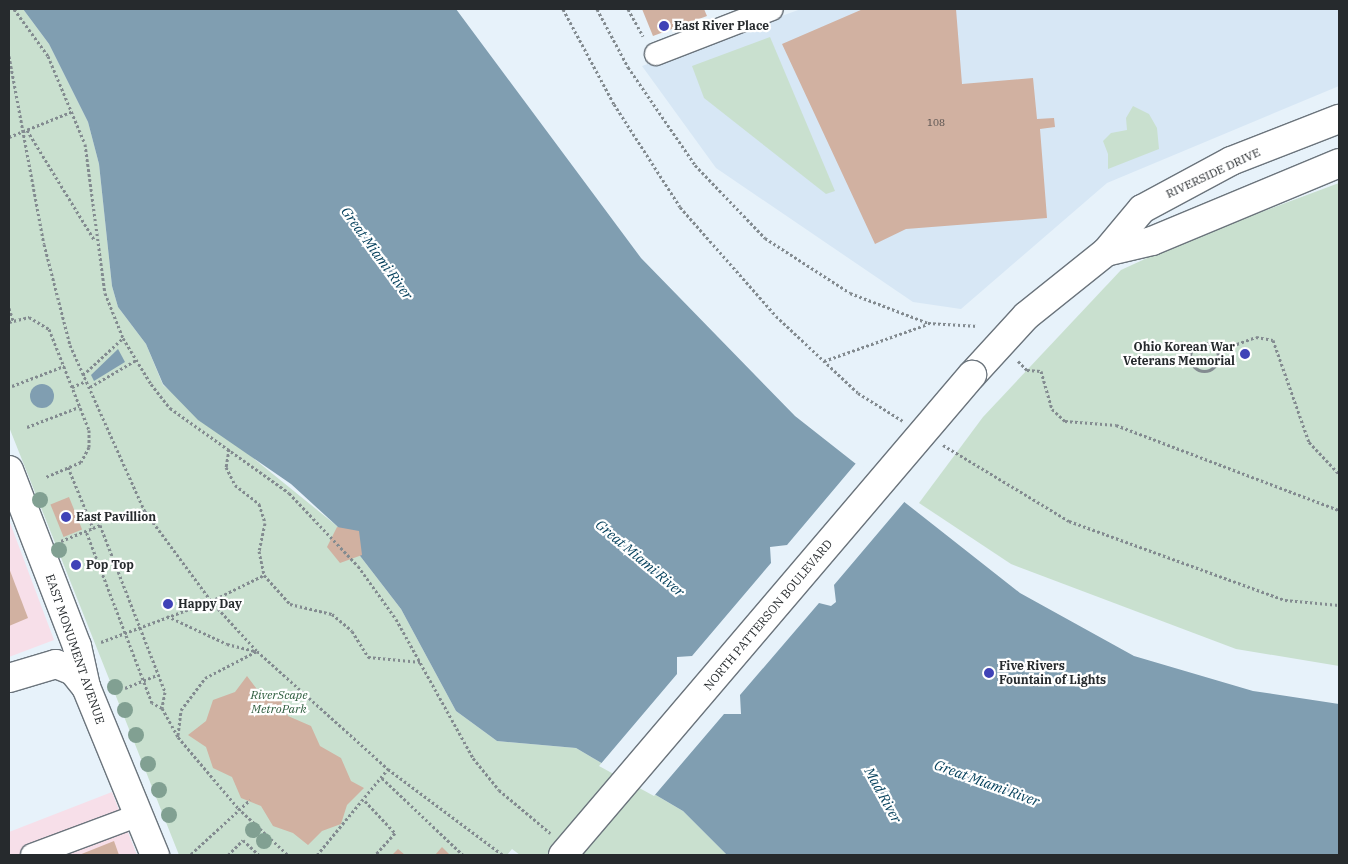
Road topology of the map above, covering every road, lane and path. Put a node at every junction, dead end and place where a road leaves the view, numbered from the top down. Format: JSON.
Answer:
{"nodes":[{"id":1,"x":14,"y":9,"type":"edge"},
{"id":2,"x":563,"y":9,"type":"edge"},
{"id":3,"x":597,"y":9,"type":"edge"},
{"id":4,"x":628,"y":9,"type":"edge"},
{"id":5,"x":772,"y":9,"type":"edge"},
{"id":6,"x":656,"y":54,"type":"joint"},
{"id":7,"x":9,"y":56,"type":"edge"},
{"id":8,"x":73,"y":111,"type":"junction"},
{"id":9,"x":1339,"y":119,"type":"edge"},
{"id":10,"x":25,"y":130,"type":"junction"},
{"id":11,"x":9,"y":137,"type":"edge"},
{"id":12,"x":1339,"y":163,"type":"edge"},
{"id":13,"x":96,"y":241,"type":"junction"},
{"id":14,"x":1106,"y":252,"type":"junction"},
{"id":15,"x":9,"y":308,"type":"edge"},
{"id":16,"x":14,"y":320,"type":"junction"},
{"id":17,"x":9,"y":322,"type":"edge"},
{"id":18,"x":928,"y":323,"type":"junction"},
{"id":19,"x":978,"y":326,"type":"dead end"},
{"id":20,"x":123,"y":338,"type":"junction"},
{"id":21,"x":1218,"y":351,"type":"junction"},
{"id":22,"x":137,"y":360,"type":"junction"},
{"id":23,"x":1018,"y":360,"type":"dead end"},
{"id":24,"x":824,"y":361,"type":"junction"},
{"id":25,"x":64,"y":366,"type":"junction"},
{"id":26,"x":83,"y":375,"type":"junction"},
{"id":27,"x":972,"y":375,"type":"joint"},
{"id":28,"x":86,"y":381,"type":"junction"},
{"id":29,"x":12,"y":386,"type":"dead end"},
{"id":30,"x":72,"y":387,"type":"junction"},
{"id":31,"x":90,"y":387,"type":"junction"},
{"id":32,"x":79,"y":407,"type":"junction"},
{"id":33,"x":909,"y":424,"type":"dead end"},
{"id":34,"x":28,"y":427,"type":"dead end"},
{"id":35,"x":934,"y":439,"type":"dead end"},
{"id":36,"x":229,"y":450,"type":"junction"},
{"id":37,"x":68,"y":468,"type":"junction"},
{"id":38,"x":9,"y":470,"type":"edge"},
{"id":39,"x":1339,"y":474,"type":"edge"},
{"id":40,"x":46,"y":477,"type":"dead end"},
{"id":41,"x":1339,"y":510,"type":"edge"},
{"id":42,"x":93,"y":528,"type":"junction"},
{"id":43,"x":86,"y":531,"type":"junction"},
{"id":44,"x":60,"y":541,"type":"dead end"},
{"id":45,"x":264,"y":575,"type":"junction"},
{"id":46,"x":211,"y":600,"type":"junction"},
{"id":47,"x":1339,"y":605,"type":"edge"},
{"id":48,"x":166,"y":615,"type":"junction"},
{"id":49,"x":140,"y":626,"type":"junction"},
{"id":50,"x":125,"y":632,"type":"junction"},
{"id":51,"x":100,"y":642,"type":"dead end"},
{"id":52,"x":257,"y":651,"type":"junction"},
{"id":53,"x":421,"y":662,"type":"junction"},
{"id":54,"x":158,"y":675,"type":"junction"},
{"id":55,"x":9,"y":678,"type":"edge"},
{"id":56,"x":143,"y":681,"type":"junction"},
{"id":57,"x":86,"y":688,"type":"junction"},
{"id":58,"x":125,"y":688,"type":"dead end"},
{"id":59,"x":162,"y":708,"type":"junction"},
{"id":60,"x":178,"y":737,"type":"junction"},
{"id":61,"x":388,"y":769,"type":"junction"},
{"id":62,"x":382,"y":778,"type":"junction"},
{"id":63,"x":250,"y":800,"type":"dead end"},
{"id":64,"x":366,"y":801,"type":"junction"},
{"id":65,"x":238,"y":808,"type":"junction"},
{"id":66,"x":139,"y":815,"type":"junction"},
{"id":67,"x":559,"y":846,"type":"edge"},
{"id":68,"x":191,"y":854,"type":"edge"},
{"id":69,"x":32,"y":855,"type":"edge"},
{"id":70,"x":155,"y":855,"type":"edge"},
{"id":71,"x":228,"y":855,"type":"edge"},
{"id":72,"x":259,"y":855,"type":"edge"},
{"id":73,"x":288,"y":855,"type":"edge"},
{"id":74,"x":317,"y":855,"type":"edge"},
{"id":75,"x":375,"y":855,"type":"edge"},
{"id":76,"x":463,"y":855,"type":"edge"},
{"id":77,"x":503,"y":855,"type":"edge"}],
"edges":[{"from":1,"to":8,"type":"path"},
{"from":2,"to":24,"type":"path"},
{"from":3,"to":18,"type":"path"},
{"from":4,"to":6,"type":"path"},
{"from":5,"to":6,"type":"street"},
{"from":7,"to":10,"type":"path"},
{"from":8,"to":10,"type":"path"},
{"from":8,"to":13,"type":"path"},
{"from":9,"to":14,"type":"main road","name":"RIVERSIDE DRIVE"},
{"from":10,"to":11,"type":"path"},
{"from":10,"to":13,"type":"path"},
{"from":10,"to":26,"type":"path"},
{"from":12,"to":14,"type":"main road","name":"RIVERSIDE DRIVE"},
{"from":13,"to":20,"type":"path"},
{"from":14,"to":27,"type":"main road","name":"RIVERSIDE DRIVE"},
{"from":15,"to":16,"type":"path"},
{"from":16,"to":17,"type":"path"},
{"from":16,"to":25,"type":"path"},
{"from":18,"to":19,"type":"path"},
{"from":18,"to":24,"type":"path"},
{"from":20,"to":22,"type":"path"},
{"from":20,"to":26,"type":"path"},
{"from":21,"to":21,"type":"path"},
{"from":21,"to":39,"type":"path"},
{"from":22,"to":31,"type":"path"},
{"from":22,"to":36,"type":"path"},
{"from":23,"to":41,"type":"path"},
{"from":24,"to":33,"type":"path"},
{"from":25,"to":29,"type":"path"},
{"from":25,"to":30,"type":"path"},
{"from":26,"to":28,"type":"path"},
{"from":27,"to":67,"type":"main road","name":"NORTH PATTERSON BOULEVARD","bridge":true},
{"from":28,"to":30,"type":"path"},
{"from":28,"to":31,"type":"path"},
{"from":30,"to":32,"type":"path"},
{"from":31,"to":46,"type":"path"},
{"from":32,"to":34,"type":"path"},
{"from":32,"to":37,"type":"path"},
{"from":35,"to":47,"type":"path"},
{"from":36,"to":45,"type":"path"},
{"from":36,"to":53,"type":"path"},
{"from":37,"to":40,"type":"path"},
{"from":37,"to":42,"type":"path"},
{"from":38,"to":57,"type":"main road","name":"EAST MONUMENT AVENUE"},
{"from":42,"to":43,"type":"path"},
{"from":42,"to":49,"type":"path"},
{"from":43,"to":44,"type":"path"},
{"from":43,"to":50,"type":"path"},
{"from":45,"to":46,"type":"path"},
{"from":45,"to":53,"type":"path"},
{"from":46,"to":48,"type":"path"},
{"from":46,"to":52,"type":"path"},
{"from":48,"to":49,"type":"path"},
{"from":48,"to":52,"type":"path"},
{"from":49,"to":50,"type":"path"},
{"from":49,"to":54,"type":"path"},
{"from":50,"to":51,"type":"path"},
{"from":50,"to":56,"type":"path"},
{"from":52,"to":60,"type":"path"},
{"from":52,"to":61,"type":"path"},
{"from":53,"to":67,"type":"path"},
{"from":54,"to":56,"type":"path"},
{"from":54,"to":59,"type":"path"},
{"from":55,"to":57,"type":"main road"},
{"from":56,"to":58,"type":"path"},
{"from":56,"to":59,"type":"path"},
{"from":57,"to":66,"type":"main road","name":"EAST MONUMENT AVENUE"},
{"from":59,"to":60,"type":"path"},
{"from":60,"to":65,"type":"path"},
{"from":61,"to":62,"type":"path"},
{"from":61,"to":77,"type":"path"},
{"from":62,"to":64,"type":"path"},
{"from":62,"to":76,"type":"path"},
{"from":63,"to":65,"type":"path"},
{"from":64,"to":74,"type":"path"},
{"from":64,"to":75,"type":"path"},
{"from":65,"to":68,"type":"path"},
{"from":65,"to":73,"type":"path"},
{"from":66,"to":69,"type":"street"},
{"from":66,"to":70,"type":"main road","name":"EAST MONUMENT AVENUE"},
{"from":71,"to":72,"type":"path"}]}
